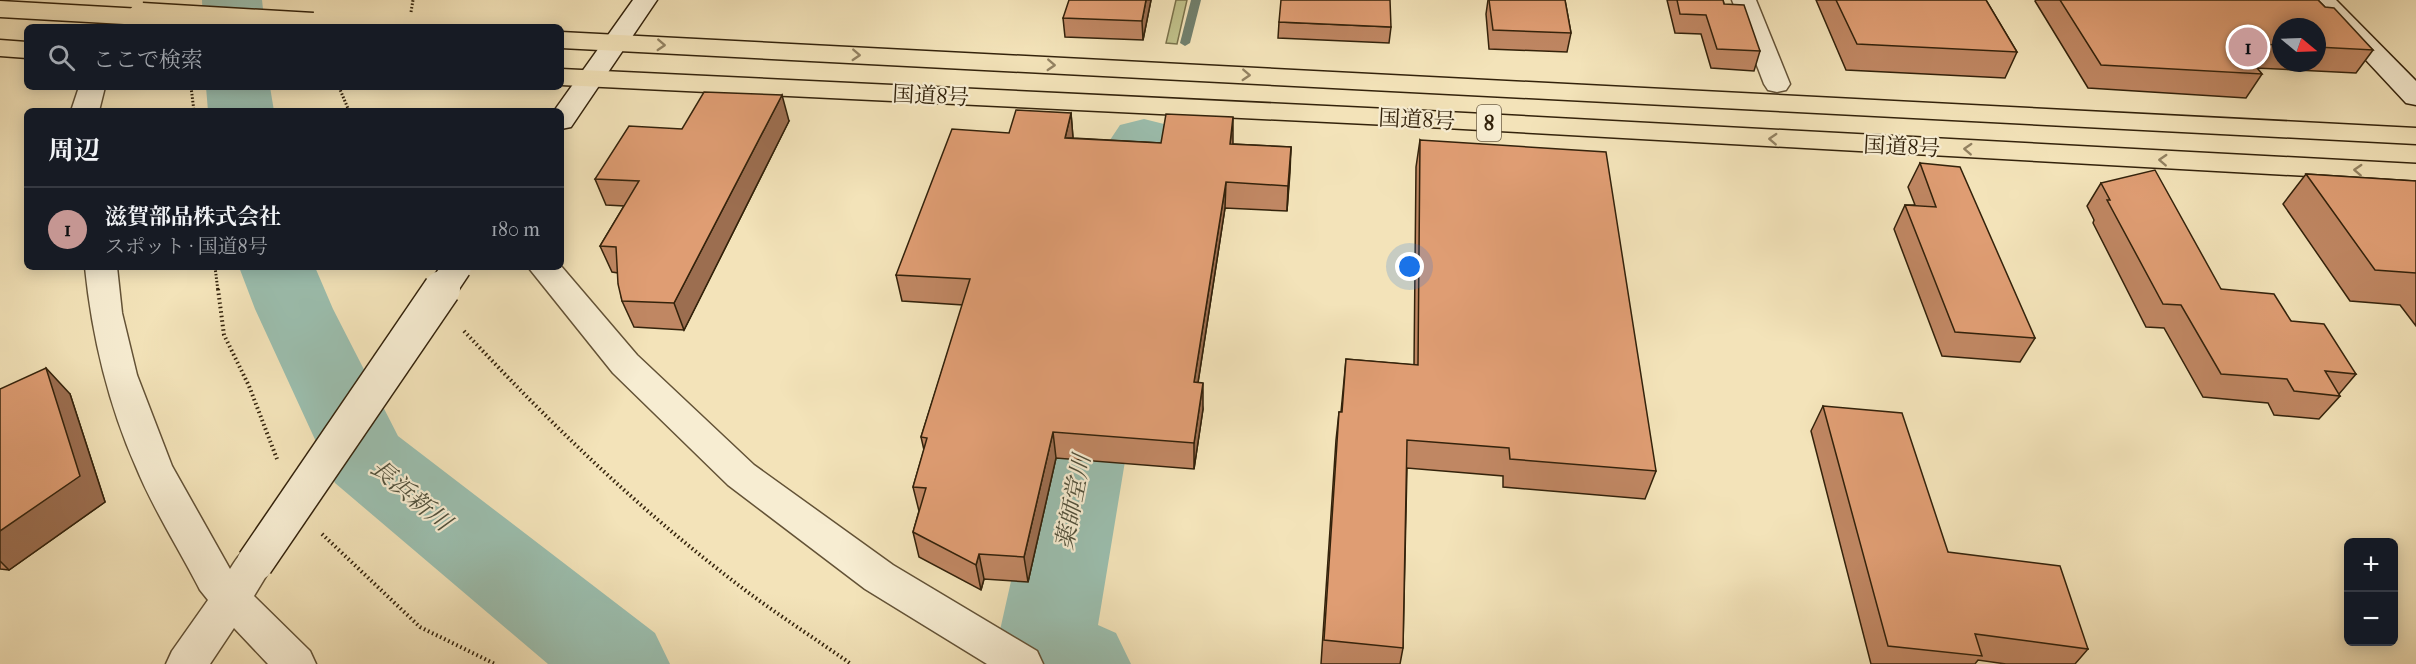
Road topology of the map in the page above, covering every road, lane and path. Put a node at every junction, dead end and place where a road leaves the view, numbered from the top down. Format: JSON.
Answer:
{"nodes":[{"id":1,"x":413,"y":0,"type":"edge"},
{"id":2,"x":645,"y":0,"type":"edge"},
{"id":3,"x":1744,"y":0,"type":"edge"},
{"id":4,"x":2322,"y":0,"type":"edge"},
{"id":5,"x":0,"y":9,"type":"edge"},
{"id":6,"x":411,"y":12,"type":"dead end"},
{"id":7,"x":262,"y":24,"type":"edge"},
{"id":8,"x":564,"y":40,"type":"edge"},
{"id":9,"x":614,"y":43,"type":"junction"},
{"id":10,"x":0,"y":48,"type":"edge"},
{"id":11,"x":24,"y":50,"type":"edge"},
{"id":12,"x":564,"y":76,"type":"edge"},
{"id":13,"x":590,"y":78,"type":"junction"},
{"id":14,"x":1777,"y":84,"type":"dead end"},
{"id":15,"x":91,"y":90,"type":"edge"},
{"id":16,"x":191,"y":90,"type":"edge"},
{"id":17,"x":340,"y":90,"type":"edge"},
{"id":18,"x":2416,"y":97,"type":"edge"},
{"id":19,"x":86,"y":108,"type":"edge"},
{"id":20,"x":194,"y":108,"type":"edge"},
{"id":21,"x":348,"y":108,"type":"edge"},
{"id":22,"x":564,"y":117,"type":"edge"},
{"id":23,"x":2416,"y":136,"type":"edge"},
{"id":24,"x":2416,"y":173,"type":"edge"},
{"id":25,"x":101,"y":270,"type":"edge"},
{"id":26,"x":455,"y":270,"type":"edge"},
{"id":27,"x":547,"y":270,"type":"edge"},
{"id":28,"x":460,"y":326,"type":"dead end"},
{"id":29,"x":231,"y":599,"type":"junction"},
{"id":30,"x":187,"y":664,"type":"edge"},
{"id":31,"x":295,"y":664,"type":"edge"},
{"id":32,"x":851,"y":664,"type":"edge"},
{"id":33,"x":1022,"y":664,"type":"edge"}],
"edges":[{"from":1,"to":6,"type":"path"},
{"from":2,"to":9,"type":"street"},
{"from":3,"to":14,"type":"street"},
{"from":4,"to":18,"type":"street"},
{"from":5,"to":7,"type":"highway","bridge":true},
{"from":8,"to":9,"type":"highway","name":"国道8号","number":"8"},
{"from":9,"to":13,"type":"street"},
{"from":9,"to":23,"type":"highway","name":"国道8号","number":"8","one_way":true},
{"from":10,"to":11,"type":"highway"},
{"from":12,"to":13,"type":"highway","name":"国道8号","number":"8"},
{"from":13,"to":22,"type":"street"},
{"from":24,"to":13,"type":"highway","name":"国道8号","number":"8","one_way":true},
{"from":15,"to":19,"type":"street"},
{"from":16,"to":20,"type":"path"},
{"from":17,"to":21,"type":"path"},
{"from":25,"to":29,"type":"street"},
{"from":26,"to":29,"type":"street","bridge":true},
{"from":27,"to":33,"type":"street"},
{"from":28,"to":32,"type":"path"},
{"from":29,"to":30,"type":"street"},
{"from":29,"to":31,"type":"street"}]}
